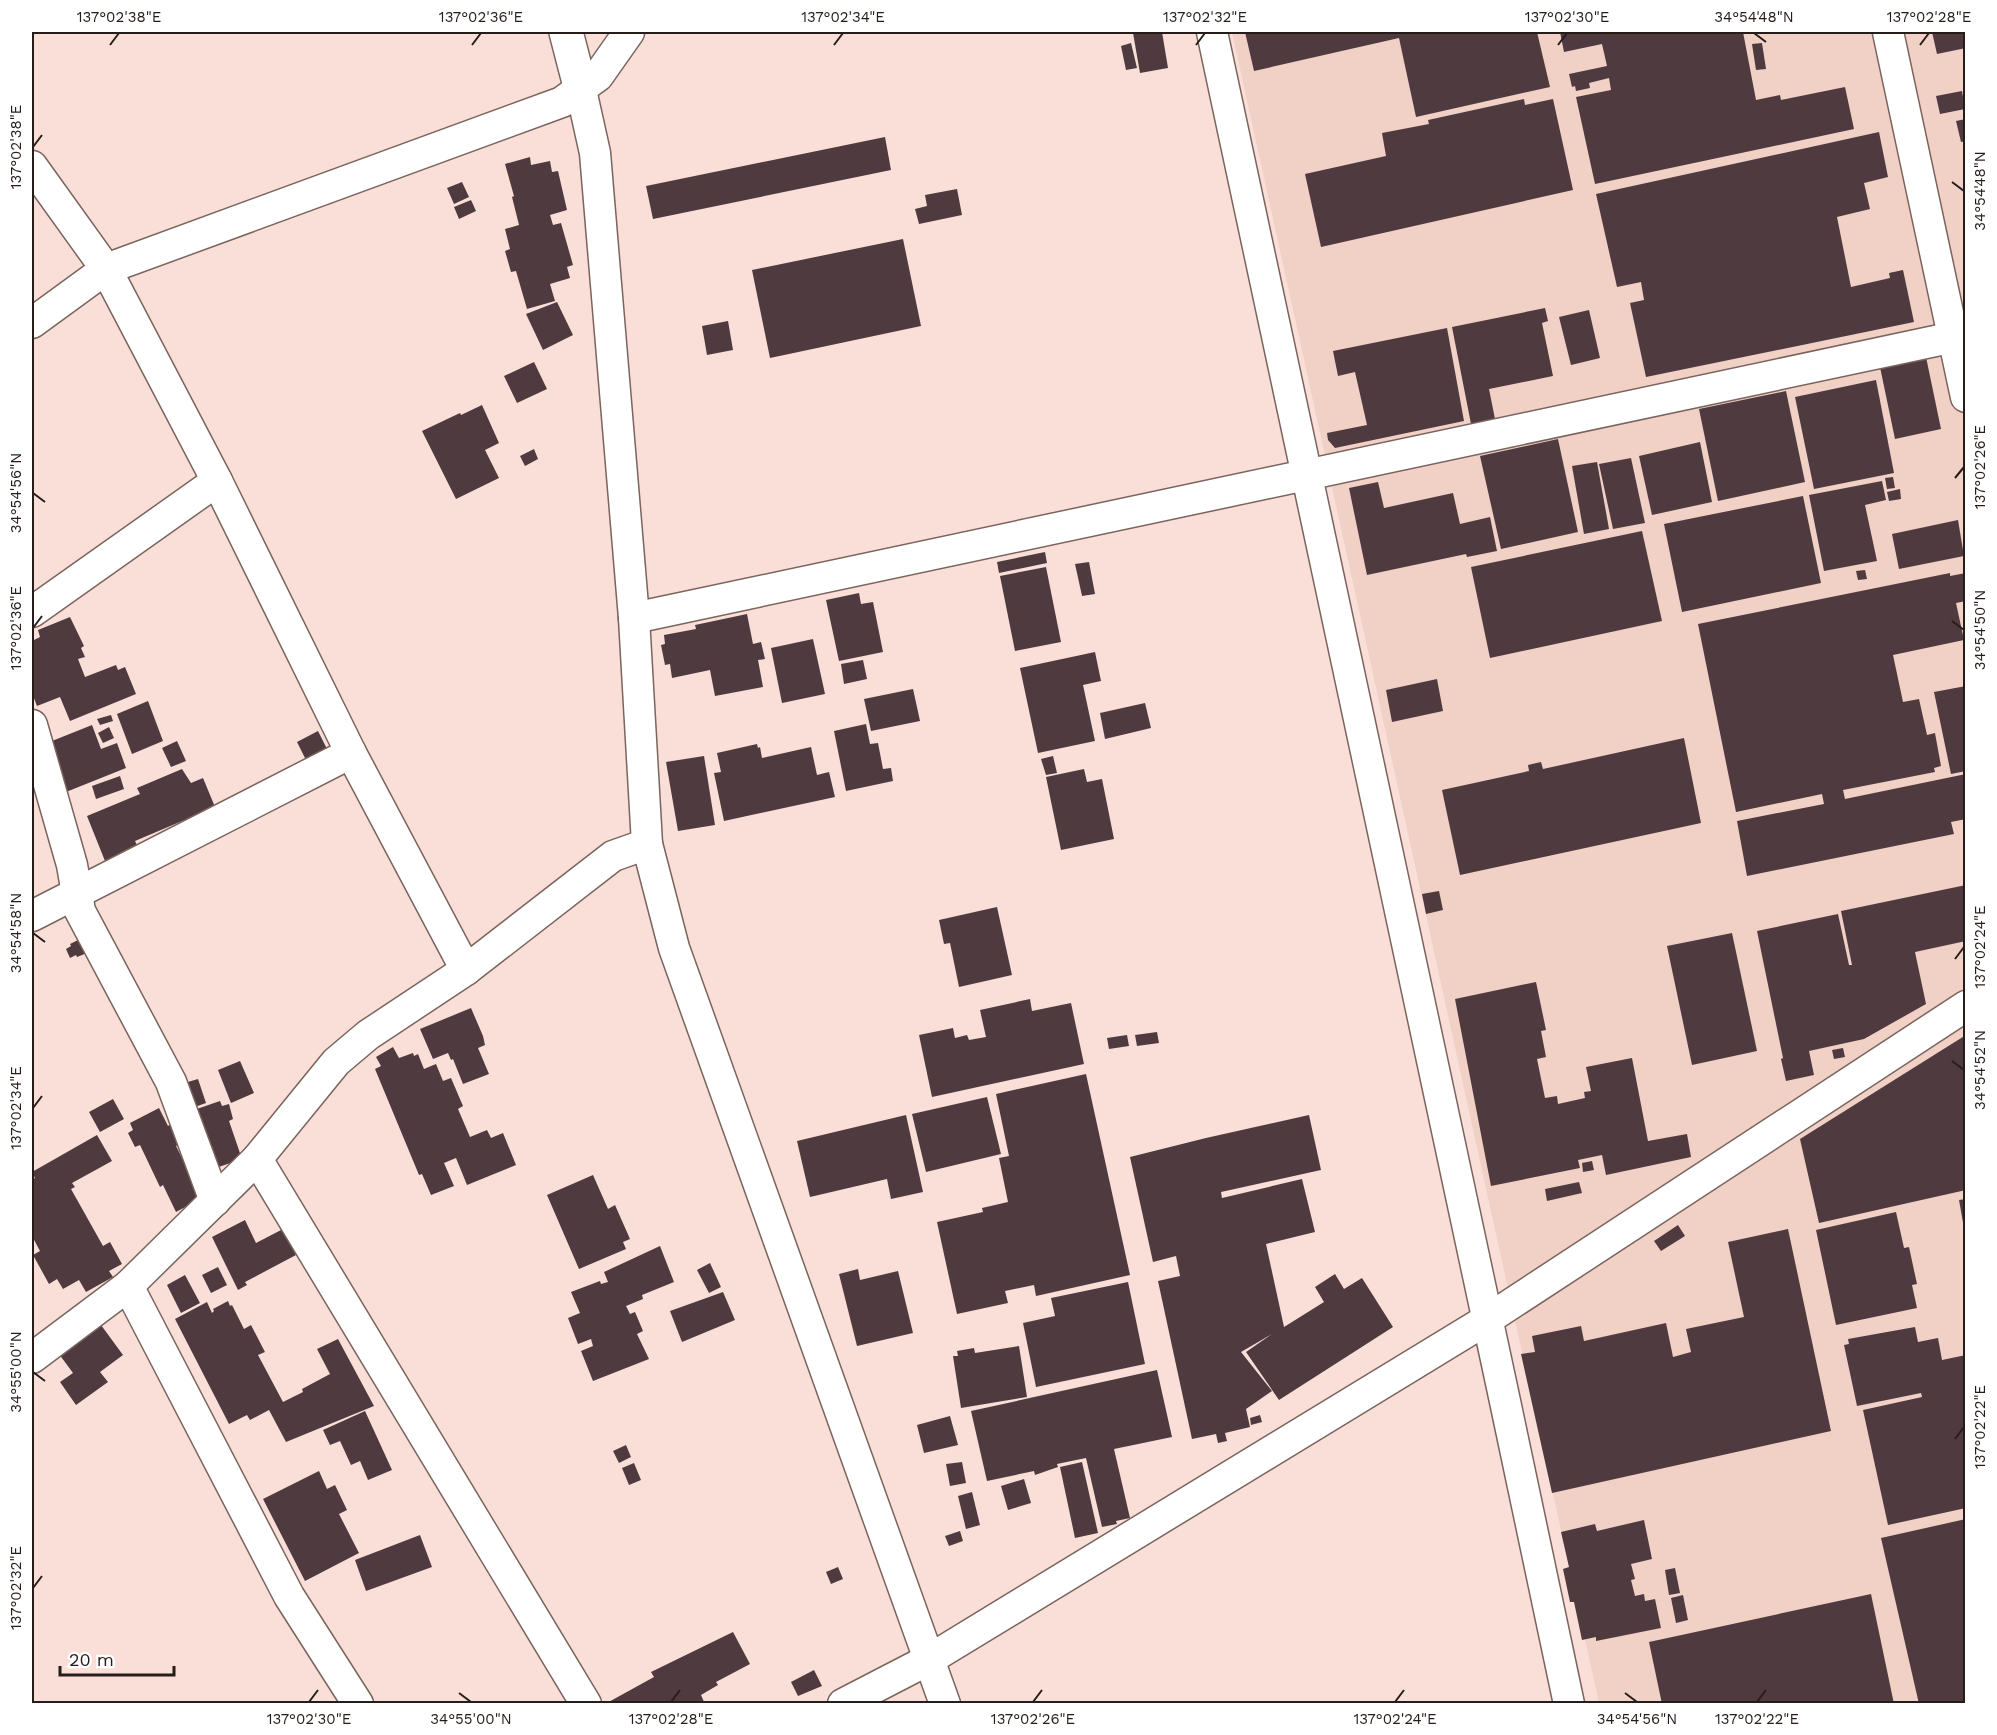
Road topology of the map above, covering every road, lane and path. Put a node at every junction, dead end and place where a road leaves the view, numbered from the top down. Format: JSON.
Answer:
{"nodes":[{"id":1,"x":566,"y":32,"type":"edge"},
{"id":2,"x":629,"y":32,"type":"edge"},
{"id":3,"x":1212,"y":32,"type":"edge"},
{"id":4,"x":1888,"y":32,"type":"edge"},
{"id":5,"x":581,"y":90,"type":"junction"},
{"id":6,"x":32,"y":166,"type":"edge"},
{"id":7,"x":106,"y":269,"type":"junction"},
{"id":8,"x":32,"y":323,"type":"edge"},
{"id":9,"x":1954,"y":337,"type":"junction"},
{"id":10,"x":1965,"y":397,"type":"edge"},
{"id":11,"x":1305,"y":474,"type":"junction"},
{"id":12,"x":217,"y":481,"type":"junction"},
{"id":13,"x":32,"y":612,"type":"edge"},
{"id":14,"x":634,"y":618,"type":"junction"},
{"id":15,"x":32,"y":725,"type":"edge"},
{"id":16,"x":351,"y":753,"type":"junction"},
{"id":17,"x":647,"y":844,"type":"junction"},
{"id":18,"x":77,"y":891,"type":"junction"},
{"id":19,"x":32,"y":916,"type":"edge"},
{"id":20,"x":466,"y":970,"type":"junction"},
{"id":21,"x":1965,"y":1006,"type":"edge"},
{"id":22,"x":257,"y":1159,"type":"junction"},
{"id":23,"x":215,"y":1201,"type":"junction"},
{"id":24,"x":128,"y":1286,"type":"junction"},
{"id":25,"x":1488,"y":1318,"type":"junction"},
{"id":26,"x":32,"y":1358,"type":"edge"},
{"id":27,"x":930,"y":1659,"type":"junction"},
{"id":28,"x":358,"y":1704,"type":"edge"},
{"id":29,"x":586,"y":1704,"type":"edge"},
{"id":30,"x":843,"y":1704,"type":"edge"},
{"id":31,"x":945,"y":1704,"type":"edge"},
{"id":32,"x":1569,"y":1704,"type":"edge"}],
"edges":[{"from":1,"to":5,"type":"street"},
{"from":2,"to":5,"type":"street"},
{"from":3,"to":11,"type":"street"},
{"from":4,"to":9,"type":"street"},
{"from":5,"to":7,"type":"street"},
{"from":5,"to":14,"type":"street"},
{"from":6,"to":7,"type":"street"},
{"from":7,"to":8,"type":"street"},
{"from":7,"to":12,"type":"street"},
{"from":9,"to":10,"type":"street"},
{"from":9,"to":11,"type":"street"},
{"from":11,"to":14,"type":"street"},
{"from":11,"to":25,"type":"street"},
{"from":12,"to":13,"type":"street"},
{"from":12,"to":16,"type":"street"},
{"from":14,"to":17,"type":"street"},
{"from":15,"to":18,"type":"street"},
{"from":16,"to":18,"type":"street"},
{"from":16,"to":20,"type":"street"},
{"from":17,"to":20,"type":"street"},
{"from":17,"to":27,"type":"street"},
{"from":18,"to":19,"type":"street"},
{"from":18,"to":23,"type":"street"},
{"from":20,"to":22,"type":"street"},
{"from":21,"to":25,"type":"street"},
{"from":22,"to":23,"type":"street"},
{"from":22,"to":29,"type":"street"},
{"from":23,"to":24,"type":"street"},
{"from":24,"to":26,"type":"street"},
{"from":24,"to":28,"type":"street"},
{"from":25,"to":27,"type":"street"},
{"from":25,"to":32,"type":"street"},
{"from":27,"to":30,"type":"street"},
{"from":27,"to":31,"type":"street"}]}
